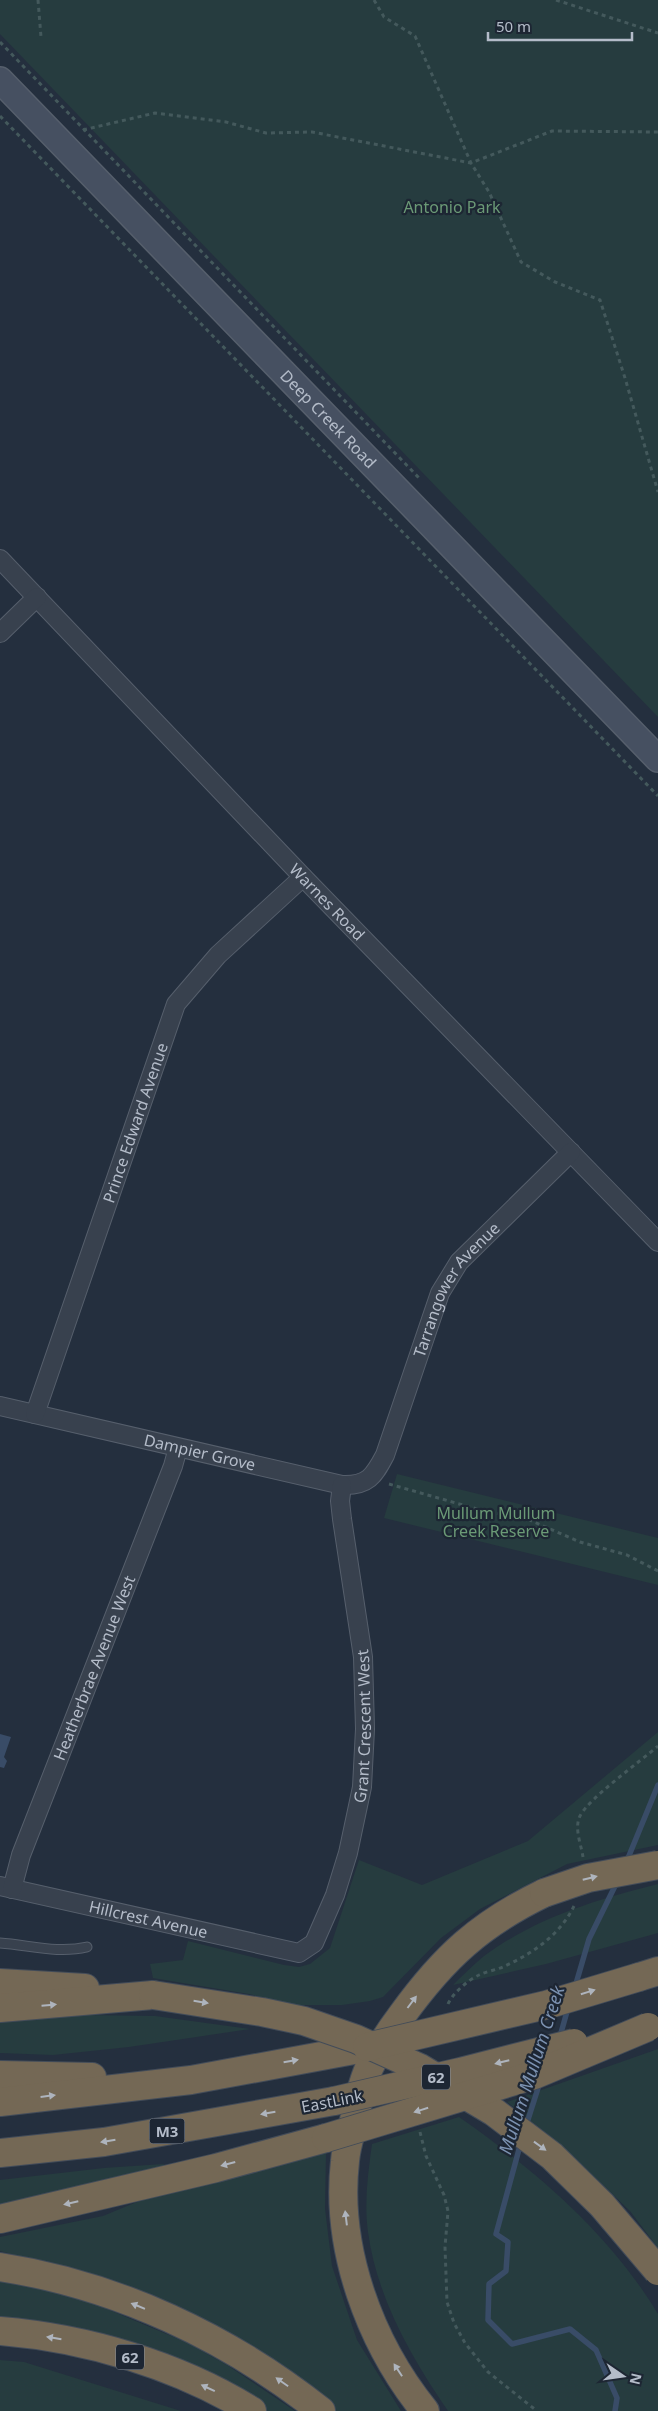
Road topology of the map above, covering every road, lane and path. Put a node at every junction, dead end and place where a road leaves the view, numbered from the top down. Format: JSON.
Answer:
{"nodes":[{"id":1,"x":38,"y":0,"type":"edge"},
{"id":2,"x":374,"y":0,"type":"edge"},
{"id":3,"x":556,"y":0,"type":"edge"},
{"id":4,"x":658,"y":33,"type":"edge"},
{"id":5,"x":41,"y":37,"type":"dead end"},
{"id":6,"x":0,"y":42,"type":"edge"},
{"id":7,"x":0,"y":80,"type":"edge"},
{"id":8,"x":0,"y":116,"type":"edge"},
{"id":9,"x":84,"y":130,"type":"junction"},
{"id":10,"x":658,"y":132,"type":"edge"},
{"id":11,"x":471,"y":163,"type":"junction"},
{"id":12,"x":423,"y":482,"type":"dead end"},
{"id":13,"x":658,"y":492,"type":"edge"},
{"id":14,"x":0,"y":559,"type":"edge"},
{"id":15,"x":37,"y":597,"type":"junction"},
{"id":16,"x":0,"y":633,"type":"edge"},
{"id":17,"x":658,"y":759,"type":"edge"},
{"id":18,"x":658,"y":796,"type":"edge"},
{"id":19,"x":304,"y":877,"type":"junction"},
{"id":20,"x":571,"y":1152,"type":"junction"},
{"id":21,"x":658,"y":1242,"type":"edge"},
{"id":22,"x":0,"y":1406,"type":"edge"},
{"id":23,"x":35,"y":1414,"type":"junction"},
{"id":24,"x":178,"y":1448,"type":"junction"},
{"id":25,"x":370,"y":1479,"type":"junction"},
{"id":26,"x":342,"y":1485,"type":"junction"},
{"id":27,"x":658,"y":1571,"type":"edge"},
{"id":28,"x":658,"y":1865,"type":"edge"},
{"id":29,"x":6,"y":1887,"type":"edge"},
{"id":30,"x":0,"y":1944,"type":"edge"},
{"id":31,"x":86,"y":1947,"type":"dead end"},
{"id":32,"x":299,"y":1953,"type":"joint"},
{"id":33,"x":658,"y":1971,"type":"edge"},
{"id":34,"x":0,"y":1983,"type":"edge"},
{"id":35,"x":153,"y":1995,"type":"junction"},
{"id":36,"x":0,"y":2008,"type":"edge"},
{"id":37,"x":654,"y":2022,"type":"edge"},
{"id":38,"x":0,"y":2075,"type":"edge"},
{"id":39,"x":191,"y":2080,"type":"junction"},
{"id":40,"x":0,"y":2102,"type":"edge"},
{"id":41,"x":0,"y":2153,"type":"edge"},
{"id":42,"x":0,"y":2219,"type":"edge"},
{"id":43,"x":0,"y":2267,"type":"edge"},
{"id":44,"x":658,"y":2271,"type":"edge"},
{"id":45,"x":0,"y":2331,"type":"edge"},
{"id":46,"x":252,"y":2411,"type":"edge"},
{"id":47,"x":321,"y":2411,"type":"edge"},
{"id":48,"x":425,"y":2411,"type":"edge"}],
"edges":[{"from":1,"to":5,"type":"path"},
{"from":2,"to":11,"type":"path"},
{"from":3,"to":4,"type":"path"},
{"from":6,"to":9,"type":"path"},
{"from":7,"to":17,"type":"main road","name":"Deep Creek Road"},
{"from":8,"to":18,"type":"path"},
{"from":9,"to":11,"type":"path"},
{"from":9,"to":12,"type":"path"},
{"from":10,"to":11,"type":"path"},
{"from":11,"to":13,"type":"path"},
{"from":14,"to":15,"type":"street","name":"Warnes Road"},
{"from":15,"to":16,"type":"street"},
{"from":15,"to":19,"type":"street","name":"Warnes Road"},
{"from":19,"to":20,"type":"street","name":"Warnes Road"},
{"from":19,"to":23,"type":"street","name":"Prince Edward Avenue"},
{"from":20,"to":21,"type":"street","name":"Warnes Road"},
{"from":20,"to":25,"type":"street","name":"Tarrangower Avenue"},
{"from":22,"to":23,"type":"street","name":"Dampier Grove"},
{"from":23,"to":24,"type":"street","name":"Dampier Grove"},
{"from":24,"to":26,"type":"street","name":"Dampier Grove"},
{"from":24,"to":29,"type":"street","name":"Heatherbrae Avenue West"},
{"from":25,"to":26,"type":"street","name":"Dampier Grove"},
{"from":25,"to":27,"type":"path"},
{"from":26,"to":32,"type":"street","name":"Grant Crescent West"},
{"from":48,"to":28,"type":"highway","one_way":true,"bridge":true},
{"from":29,"to":32,"type":"street","name":"Hillcrest Avenue"},
{"from":30,"to":31,"type":"lane"},
{"from":39,"to":33,"type":"highway","one_way":true,"bridge":true},
{"from":34,"to":35,"type":"highway"},
{"from":36,"to":35,"type":"highway","number":"62","one_way":true},
{"from":35,"to":44,"type":"highway","number":"62","one_way":true,"bridge":true},
{"from":37,"to":41,"type":"highway","name":"EastLink","number":"M3","one_way":true,"bridge":true},
{"from":37,"to":42,"type":"highway","one_way":true,"bridge":true},
{"from":38,"to":39,"type":"highway"},
{"from":40,"to":39,"type":"highway","one_way":true},
{"from":47,"to":43,"type":"highway","one_way":true},
{"from":46,"to":45,"type":"highway","number":"62","one_way":true}]}
